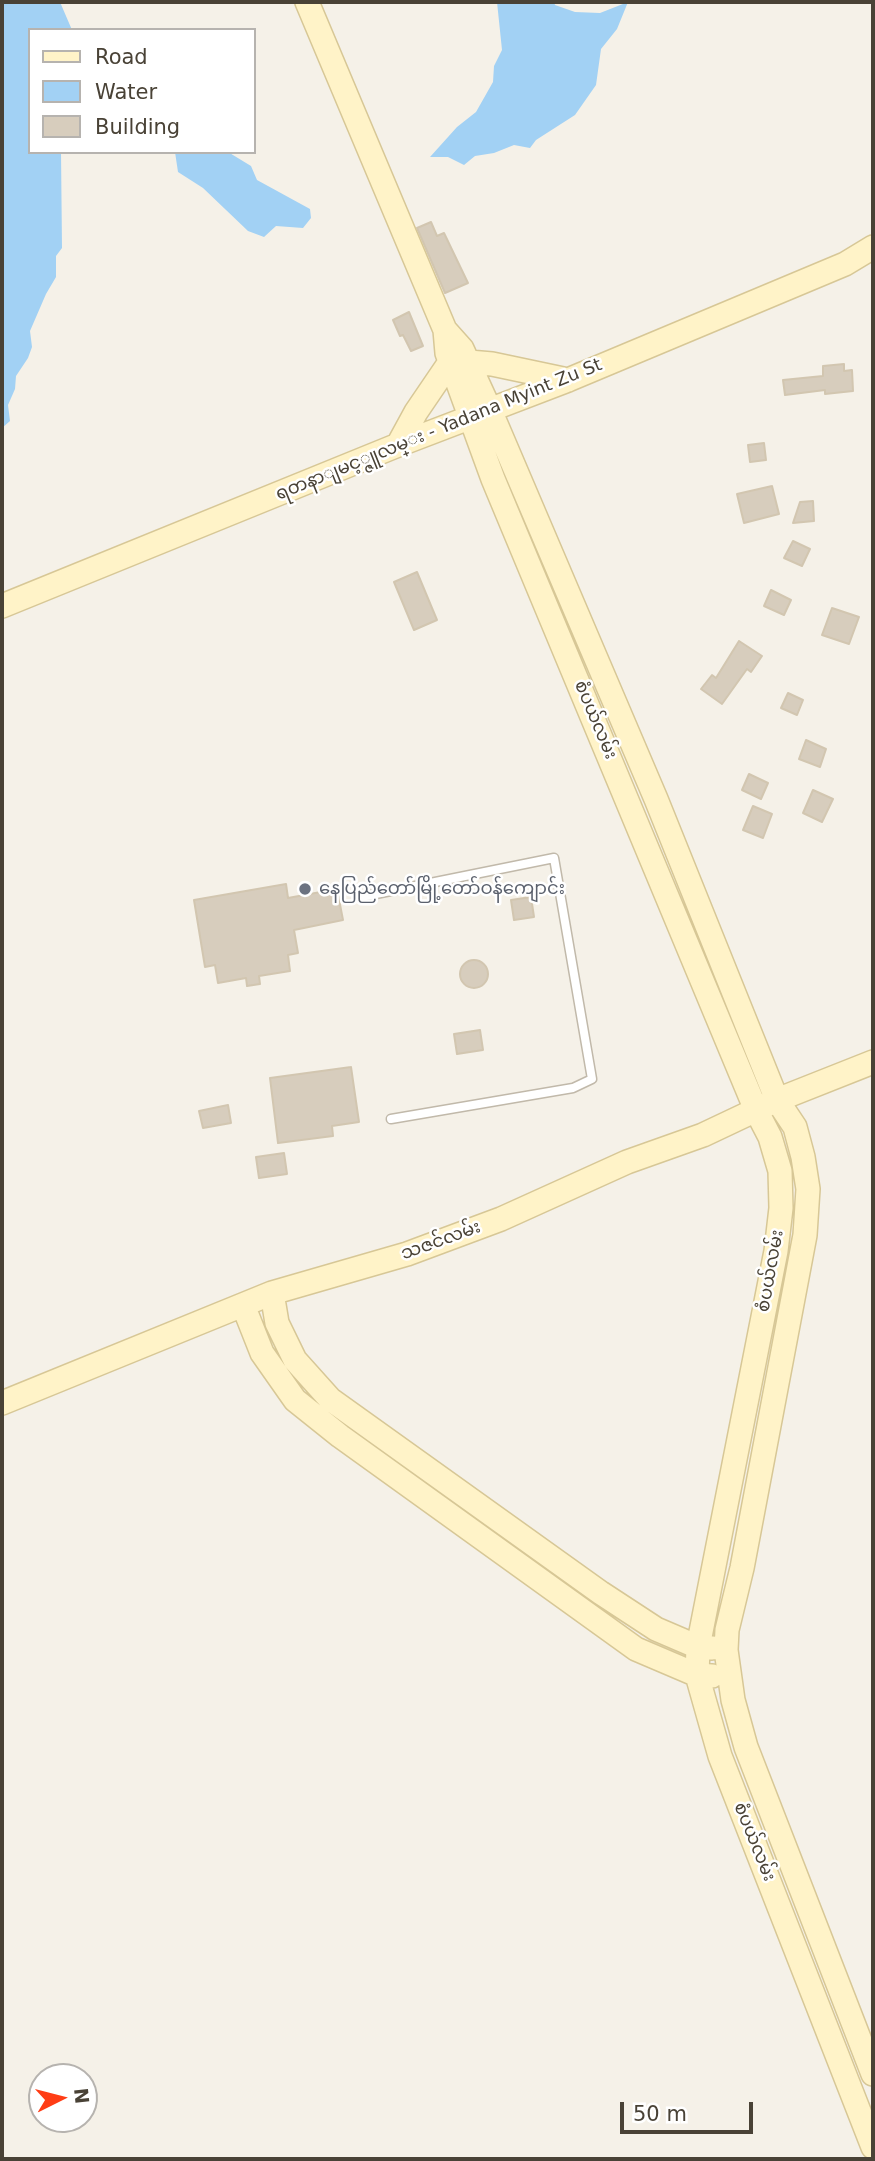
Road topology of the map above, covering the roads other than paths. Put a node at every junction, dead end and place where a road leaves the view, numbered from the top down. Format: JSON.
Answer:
{"nodes":[{"id":1,"x":307,"y":2,"type":"edge"},
{"id":2,"x":873,"y":247,"type":"edge"},
{"id":3,"x":460,"y":362,"type":"junction"},
{"id":4,"x":568,"y":380,"type":"junction"},
{"id":5,"x":480,"y":414,"type":"junction"},
{"id":6,"x":398,"y":445,"type":"junction"},
{"id":7,"x":2,"y":606,"type":"edge"},
{"id":8,"x":361,"y":897,"type":"dead end"},
{"id":9,"x":873,"y":1062,"type":"edge"},
{"id":10,"x":777,"y":1100,"type":"junction"},
{"id":11,"x":756,"y":1110,"type":"junction"},
{"id":12,"x":391,"y":1119,"type":"dead end"},
{"id":13,"x":272,"y":1293,"type":"junction"},
{"id":14,"x":243,"y":1305,"type":"junction"},
{"id":15,"x":2,"y":1403,"type":"edge"},
{"id":16,"x":698,"y":1647,"type":"junction"},
{"id":17,"x":726,"y":1650,"type":"junction"},
{"id":18,"x":697,"y":1675,"type":"junction"},
{"id":19,"x":729,"y":1677,"type":"junction"},
{"id":20,"x":873,"y":2074,"type":"edge"},
{"id":21,"x":873,"y":2147,"type":"edge"}],
"edges":[{"from":1,"to":3,"type":"street"},
{"from":2,"to":4,"type":"street","name":"ရတနာျမင့္ဇူလမ္း - Yadana Myint Zu St"},
{"from":3,"to":4,"type":"street"},
{"from":3,"to":5,"type":"street"},
{"from":3,"to":6,"type":"street"},
{"from":4,"to":5,"type":"street","name":"ရတနာျမင့္ဇူလမ္း - Yadana Myint Zu St"},
{"from":5,"to":6,"type":"street","name":"ရတနာျမင့္ဇူလမ္း - Yadana Myint Zu St"},
{"from":5,"to":10,"type":"street","name":"စံပယ်လမ်း"},
{"from":5,"to":11,"type":"street","name":"စံပယ်လမ်း"},
{"from":6,"to":7,"type":"street","name":"ရတနာျမင့္ဇူလမ္း - Yadana Myint Zu St"},
{"from":8,"to":12,"type":"lane"},
{"from":9,"to":10,"type":"street","name":"သဇင်လမ်း"},
{"from":10,"to":11,"type":"street","name":"သဇင်လမ်း"},
{"from":10,"to":17,"type":"street","name":"စံပယ်လမ်း"},
{"from":11,"to":13,"type":"street","name":"သဇင်လမ်း"},
{"from":11,"to":16,"type":"street","name":"စံပယ်လမ်း"},
{"from":13,"to":14,"type":"street","name":"သဇင်လမ်း"},
{"from":13,"to":16,"type":"street"},
{"from":14,"to":15,"type":"street","name":"သဇင်လမ်း"},
{"from":14,"to":18,"type":"street"},
{"from":16,"to":17,"type":"street"},
{"from":16,"to":18,"type":"street","name":"စံပယ်လမ်း"},
{"from":17,"to":19,"type":"street","name":"စံပယ်လမ်း"},
{"from":18,"to":19,"type":"street"},
{"from":18,"to":21,"type":"street","name":"စံပယ်လမ်း"},
{"from":19,"to":20,"type":"street","name":"စံပယ်လမ်း"}]}
